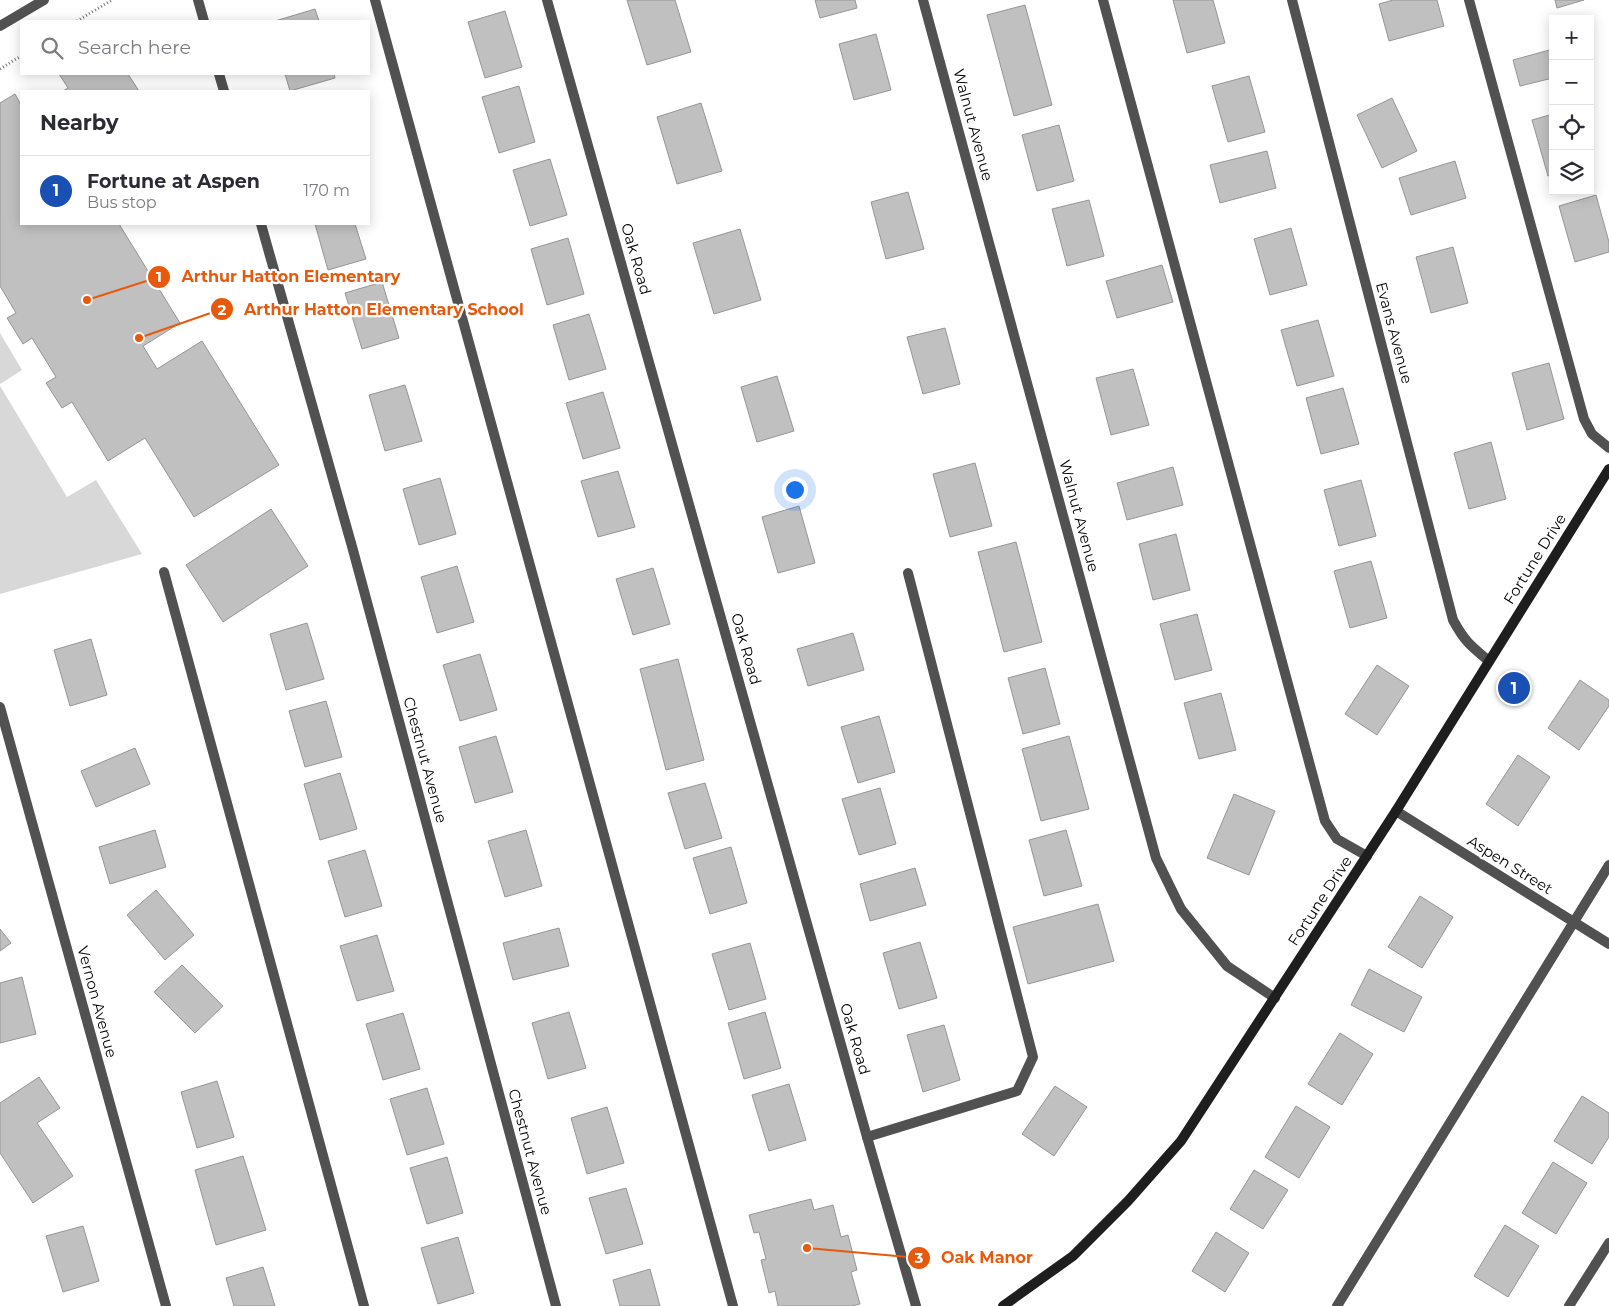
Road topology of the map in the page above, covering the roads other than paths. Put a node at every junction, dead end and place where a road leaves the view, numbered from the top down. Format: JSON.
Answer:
{"nodes":[{"id":1,"x":44,"y":0,"type":"edge"},
{"id":2,"x":198,"y":0,"type":"edge"},
{"id":3,"x":375,"y":0,"type":"edge"},
{"id":4,"x":547,"y":0,"type":"edge"},
{"id":5,"x":924,"y":0,"type":"edge"},
{"id":6,"x":1103,"y":0,"type":"edge"},
{"id":7,"x":1292,"y":0,"type":"edge"},
{"id":8,"x":1469,"y":0,"type":"edge"},
{"id":9,"x":204,"y":20,"type":"edge"},
{"id":10,"x":0,"y":26,"type":"edge"},
{"id":11,"x":219,"y":75,"type":"edge"},
{"id":12,"x":224,"y":90,"type":"edge"},
{"id":13,"x":261,"y":225,"type":"edge"},
{"id":14,"x":1609,"y":448,"type":"edge"},
{"id":15,"x":1609,"y":469,"type":"edge"},
{"id":16,"x":164,"y":572,"type":"dead end"},
{"id":17,"x":908,"y":572,"type":"dead end"},
{"id":18,"x":1489,"y":661,"type":"junction"},
{"id":19,"x":0,"y":707,"type":"edge"},
{"id":20,"x":1396,"y":811,"type":"junction"},
{"id":21,"x":1367,"y":856,"type":"junction"},
{"id":22,"x":1609,"y":865,"type":"edge"},
{"id":23,"x":1573,"y":922,"type":"junction"},
{"id":24,"x":1609,"y":944,"type":"edge"},
{"id":25,"x":1275,"y":998,"type":"junction"},
{"id":26,"x":867,"y":1137,"type":"junction"},
{"id":27,"x":1609,"y":1243,"type":"edge"},
{"id":28,"x":166,"y":1306,"type":"edge"},
{"id":29,"x":364,"y":1306,"type":"edge"},
{"id":30,"x":556,"y":1306,"type":"edge"},
{"id":31,"x":733,"y":1306,"type":"edge"},
{"id":32,"x":916,"y":1306,"type":"edge"},
{"id":33,"x":1003,"y":1306,"type":"edge"},
{"id":34,"x":1337,"y":1306,"type":"edge"},
{"id":35,"x":1569,"y":1306,"type":"edge"}],
"edges":[{"from":1,"to":10,"type":"street"},
{"from":2,"to":9,"type":"street"},
{"from":3,"to":31,"type":"street"},
{"from":4,"to":26,"type":"street","name":"Oak Road"},
{"from":5,"to":25,"type":"street","name":"Walnut Avenue"},
{"from":6,"to":21,"type":"street"},
{"from":7,"to":18,"type":"street","name":"Evans Avenue"},
{"from":8,"to":14,"type":"street"},
{"from":11,"to":12,"type":"street"},
{"from":13,"to":30,"type":"street","name":"Chestnut Avenue"},
{"from":15,"to":18,"type":"main road","name":"Fortune Drive"},
{"from":16,"to":29,"type":"street"},
{"from":17,"to":26,"type":"street"},
{"from":18,"to":20,"type":"main road","name":"Fortune Drive"},
{"from":19,"to":28,"type":"street","name":"Vernon Avenue"},
{"from":20,"to":21,"type":"main road","name":"Fortune Drive"},
{"from":20,"to":23,"type":"street","name":"Aspen Street"},
{"from":21,"to":25,"type":"main road","name":"Fortune Drive"},
{"from":22,"to":23,"type":"street"},
{"from":23,"to":24,"type":"street","name":"Aspen Street"},
{"from":23,"to":34,"type":"street"},
{"from":25,"to":33,"type":"main road","name":"Fortune Drive"},
{"from":26,"to":32,"type":"street","name":"Oak Road"},
{"from":27,"to":35,"type":"street"}]}
